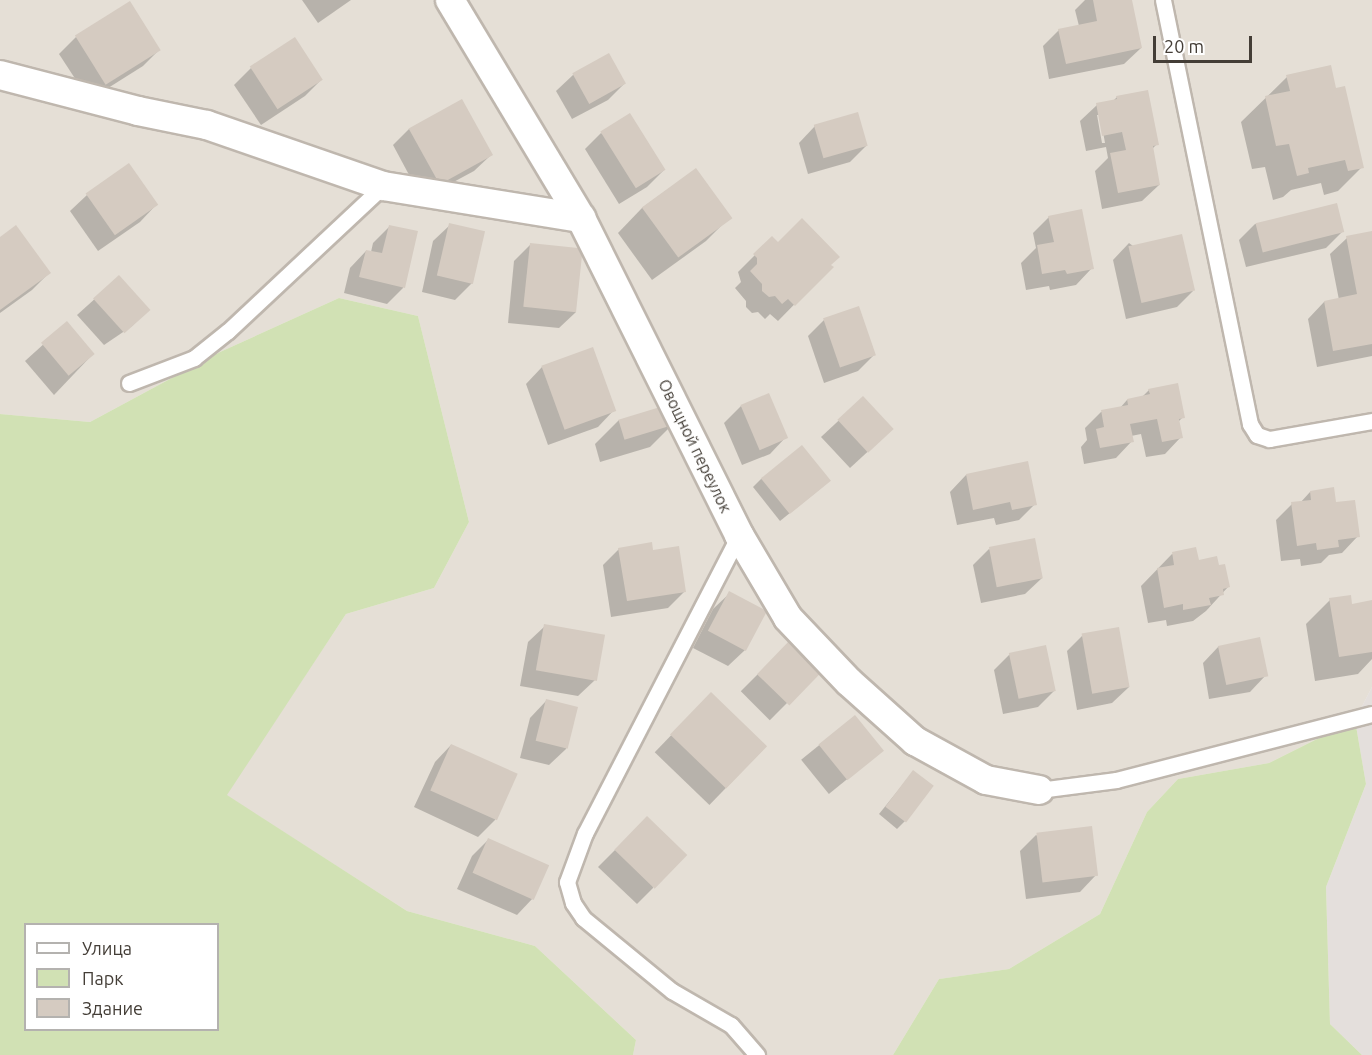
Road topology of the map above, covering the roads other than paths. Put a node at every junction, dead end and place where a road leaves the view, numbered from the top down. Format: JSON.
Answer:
{"nodes":[{"id":1,"x":450,"y":0,"type":"edge"},
{"id":2,"x":1163,"y":0,"type":"edge"},
{"id":3,"x":0,"y":75,"type":"edge"},
{"id":4,"x":383,"y":186,"type":"junction"},
{"id":5,"x":580,"y":218,"type":"junction"},
{"id":6,"x":129,"y":383,"type":"dead end"},
{"id":7,"x":1372,"y":421,"type":"edge"},
{"id":8,"x":739,"y":535,"type":"junction"},
{"id":9,"x":1372,"y":714,"type":"edge"},
{"id":10,"x":1040,"y":790,"type":"joint"},
{"id":11,"x":757,"y":1055,"type":"edge"}],
"edges":[{"from":1,"to":5,"type":"street","name":"Овощной переулок"},
{"from":2,"to":7,"type":"lane"},
{"from":3,"to":4,"type":"street"},
{"from":4,"to":5,"type":"street"},
{"from":4,"to":6,"type":"lane"},
{"from":5,"to":8,"type":"street","name":"Овощной переулок"},
{"from":8,"to":10,"type":"street","name":"Овощной переулок"},
{"from":8,"to":11,"type":"lane"},
{"from":9,"to":10,"type":"lane"}]}
